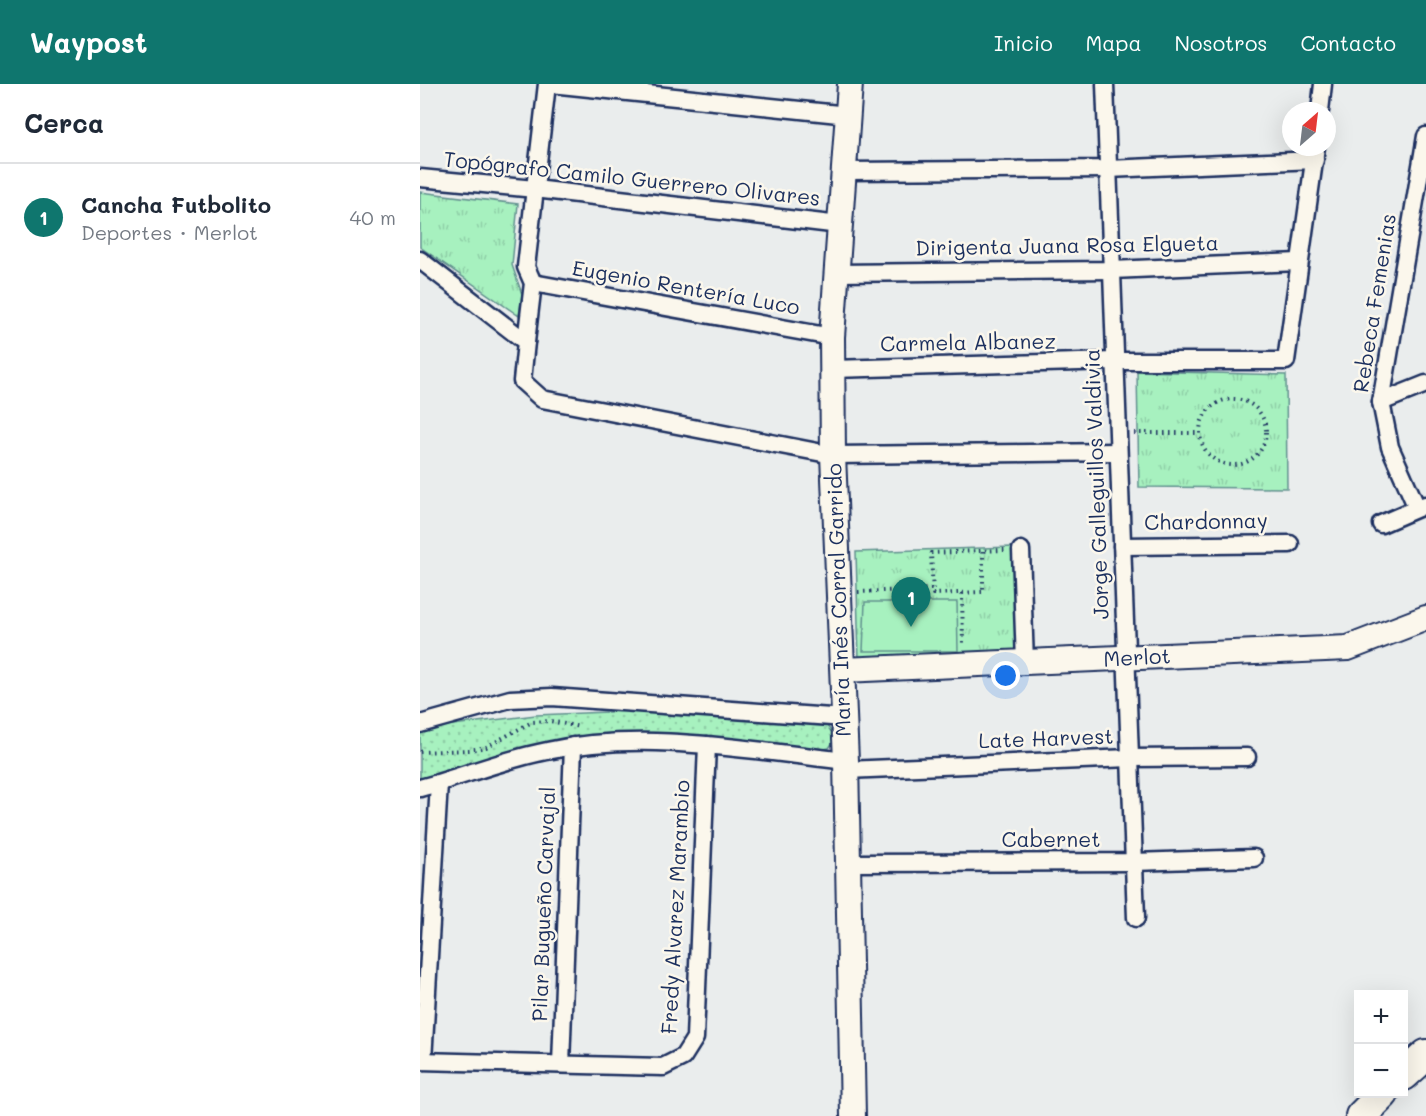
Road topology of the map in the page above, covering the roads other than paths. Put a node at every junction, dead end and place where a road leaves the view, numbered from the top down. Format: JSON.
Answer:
{"nodes":[{"id":1,"x":549,"y":84,"type":"edge"},
{"id":2,"x":850,"y":84,"type":"edge"},
{"id":3,"x":1105,"y":84,"type":"edge"},
{"id":4,"x":1323,"y":84,"type":"edge"},
{"id":5,"x":1321,"y":102,"type":"edge"},
{"id":6,"x":848,"y":116,"type":"junction"},
{"id":7,"x":1426,"y":136,"type":"edge"},
{"id":8,"x":1282,"y":156,"type":"edge"},
{"id":9,"x":1316,"y":156,"type":"edge"},
{"id":10,"x":1108,"y":169,"type":"junction"},
{"id":11,"x":844,"y":171,"type":"junction"},
{"id":12,"x":420,"y":178,"type":"edge"},
{"id":13,"x":535,"y":189,"type":"junction"},
{"id":14,"x":840,"y":225,"type":"junction"},
{"id":15,"x":420,"y":260,"type":"edge"},
{"id":16,"x":1299,"y":262,"type":"junction"},
{"id":17,"x":1112,"y":270,"type":"junction"},
{"id":18,"x":836,"y":273,"type":"junction"},
{"id":19,"x":533,"y":283,"type":"junction"},
{"id":20,"x":832,"y":337,"type":"junction"},
{"id":21,"x":526,"y":342,"type":"junction"},
{"id":22,"x":1115,"y":362,"type":"junction"},
{"id":23,"x":832,"y":369,"type":"junction"},
{"id":24,"x":1426,"y":384,"type":"edge"},
{"id":25,"x":1381,"y":402,"type":"junction"},
{"id":26,"x":1118,"y":452,"type":"junction"},
{"id":27,"x":833,"y":455,"type":"junction"},
{"id":28,"x":1422,"y":506,"type":"edge"},
{"id":29,"x":1381,"y":524,"type":"dead end"},
{"id":30,"x":1290,"y":544,"type":"dead end"},
{"id":31,"x":1122,"y":546,"type":"junction"},
{"id":32,"x":1021,"y":550,"type":"road end"},
{"id":33,"x":1426,"y":618,"type":"edge"},
{"id":34,"x":1126,"y":658,"type":"junction"},
{"id":35,"x":1025,"y":663,"type":"junction"},
{"id":36,"x":843,"y":670,"type":"junction"},
{"id":37,"x":845,"y":718,"type":"junction"},
{"id":38,"x":420,"y":724,"type":"edge"},
{"id":39,"x":707,"y":745,"type":"junction"},
{"id":40,"x":573,"y":746,"type":"junction"},
{"id":41,"x":1247,"y":757,"type":"dead end"},
{"id":42,"x":1130,"y":758,"type":"junction"},
{"id":43,"x":846,"y":765,"type":"junction"},
{"id":44,"x":439,"y":783,"type":"junction"},
{"id":45,"x":420,"y":788,"type":"edge"},
{"id":46,"x":1254,"y":858,"type":"dead end"},
{"id":47,"x":1134,"y":862,"type":"junction"},
{"id":48,"x":847,"y":863,"type":"junction"},
{"id":49,"x":1136,"y":918,"type":"dead end"},
{"id":50,"x":1426,"y":1055,"type":"edge"},
{"id":51,"x":422,"y":1061,"type":"edge"},
{"id":52,"x":561,"y":1064,"type":"junction"},
{"id":53,"x":1408,"y":1071,"type":"edge"},
{"id":54,"x":853,"y":1116,"type":"edge"}],
"edges":[{"from":1,"to":6,"type":"street"},
{"from":1,"to":13,"type":"street"},
{"from":2,"to":6,"type":"street","name":"María Inés Corral Garrido"},
{"from":3,"to":10,"type":"street","name":"Jorge Galleguillos Valdivia"},
{"from":4,"to":5,"type":"street"},
{"from":6,"to":11,"type":"street","name":"María Inés Corral Garrido"},
{"from":7,"to":25,"type":"street","name":"Rebeca Femenias"},
{"from":8,"to":10,"type":"street"},
{"from":9,"to":16,"type":"street"},
{"from":10,"to":11,"type":"street"},
{"from":10,"to":17,"type":"street","name":"Jorge Galleguillos Valdivia"},
{"from":11,"to":14,"type":"street","name":"María Inés Corral Garrido"},
{"from":12,"to":13,"type":"street","name":"Topógrafo Camilo Guerrero Olivares"},
{"from":13,"to":14,"type":"street","name":"Topógrafo Camilo Guerrero Olivares"},
{"from":13,"to":19,"type":"street"},
{"from":14,"to":18,"type":"street","name":"María Inés Corral Garrido"},
{"from":15,"to":21,"type":"street"},
{"from":16,"to":17,"type":"street","name":"Dirigenta Juana Rosa Elgueta"},
{"from":16,"to":22,"type":"street","name":"Carmela Albanez"},
{"from":17,"to":18,"type":"street","name":"Dirigenta Juana Rosa Elgueta"},
{"from":17,"to":22,"type":"street","name":"Jorge Galleguillos Valdivia"},
{"from":18,"to":20,"type":"street","name":"María Inés Corral Garrido"},
{"from":19,"to":20,"type":"street","name":"Eugenio Rentería Luco"},
{"from":19,"to":21,"type":"street"},
{"from":20,"to":23,"type":"street","name":"María Inés Corral Garrido"},
{"from":21,"to":27,"type":"street"},
{"from":22,"to":23,"type":"street","name":"Carmela Albanez"},
{"from":22,"to":26,"type":"street","name":"Jorge Galleguillos Valdivia"},
{"from":23,"to":27,"type":"street","name":"María Inés Corral Garrido"},
{"from":24,"to":25,"type":"street"},
{"from":25,"to":28,"type":"street","name":"Rebeca Femenias"},
{"from":26,"to":27,"type":"street"},
{"from":26,"to":31,"type":"street","name":"Jorge Galleguillos Valdivia"},
{"from":27,"to":36,"type":"street","name":"María Inés Corral Garrido"},
{"from":28,"to":29,"type":"street"},
{"from":30,"to":31,"type":"street","name":"Chardonnay"},
{"from":31,"to":34,"type":"street","name":"Jorge Galleguillos Valdivia"},
{"from":32,"to":35,"type":"street"},
{"from":33,"to":34,"type":"street","name":"Merlot"},
{"from":34,"to":35,"type":"street","name":"Merlot"},
{"from":34,"to":42,"type":"street","name":"Jorge Galleguillos Valdivia"},
{"from":35,"to":36,"type":"street","name":"Merlot"},
{"from":36,"to":37,"type":"street","name":"María Inés Corral Garrido"},
{"from":37,"to":38,"type":"street"},
{"from":37,"to":43,"type":"street","name":"María Inés Corral Garrido"},
{"from":39,"to":40,"type":"street","name":"Late Harvest"},
{"from":39,"to":43,"type":"street","name":"Late Harvest"},
{"from":39,"to":52,"type":"street","name":"Fredy Alvarez Marambio"},
{"from":40,"to":44,"type":"street","name":"Late Harvest"},
{"from":40,"to":52,"type":"street","name":"Pilar Bugueño Carvajal"},
{"from":41,"to":42,"type":"street","name":"Late Harvest"},
{"from":42,"to":43,"type":"street","name":"Late Harvest"},
{"from":42,"to":47,"type":"street","name":"Jorge Galleguillos Valdivia"},
{"from":43,"to":48,"type":"street","name":"María Inés Corral Garrido"},
{"from":44,"to":45,"type":"street","name":"Late Harvest"},
{"from":44,"to":51,"type":"street"},
{"from":46,"to":47,"type":"street","name":"Cabernet"},
{"from":47,"to":48,"type":"street","name":"Cabernet"},
{"from":47,"to":49,"type":"street","name":"Jorge Galleguillos Valdivia"},
{"from":48,"to":54,"type":"street","name":"María Inés Corral Garrido"},
{"from":50,"to":53,"type":"highway"},
{"from":51,"to":52,"type":"street","name":"Fredy Alvarez Marambio"}]}
